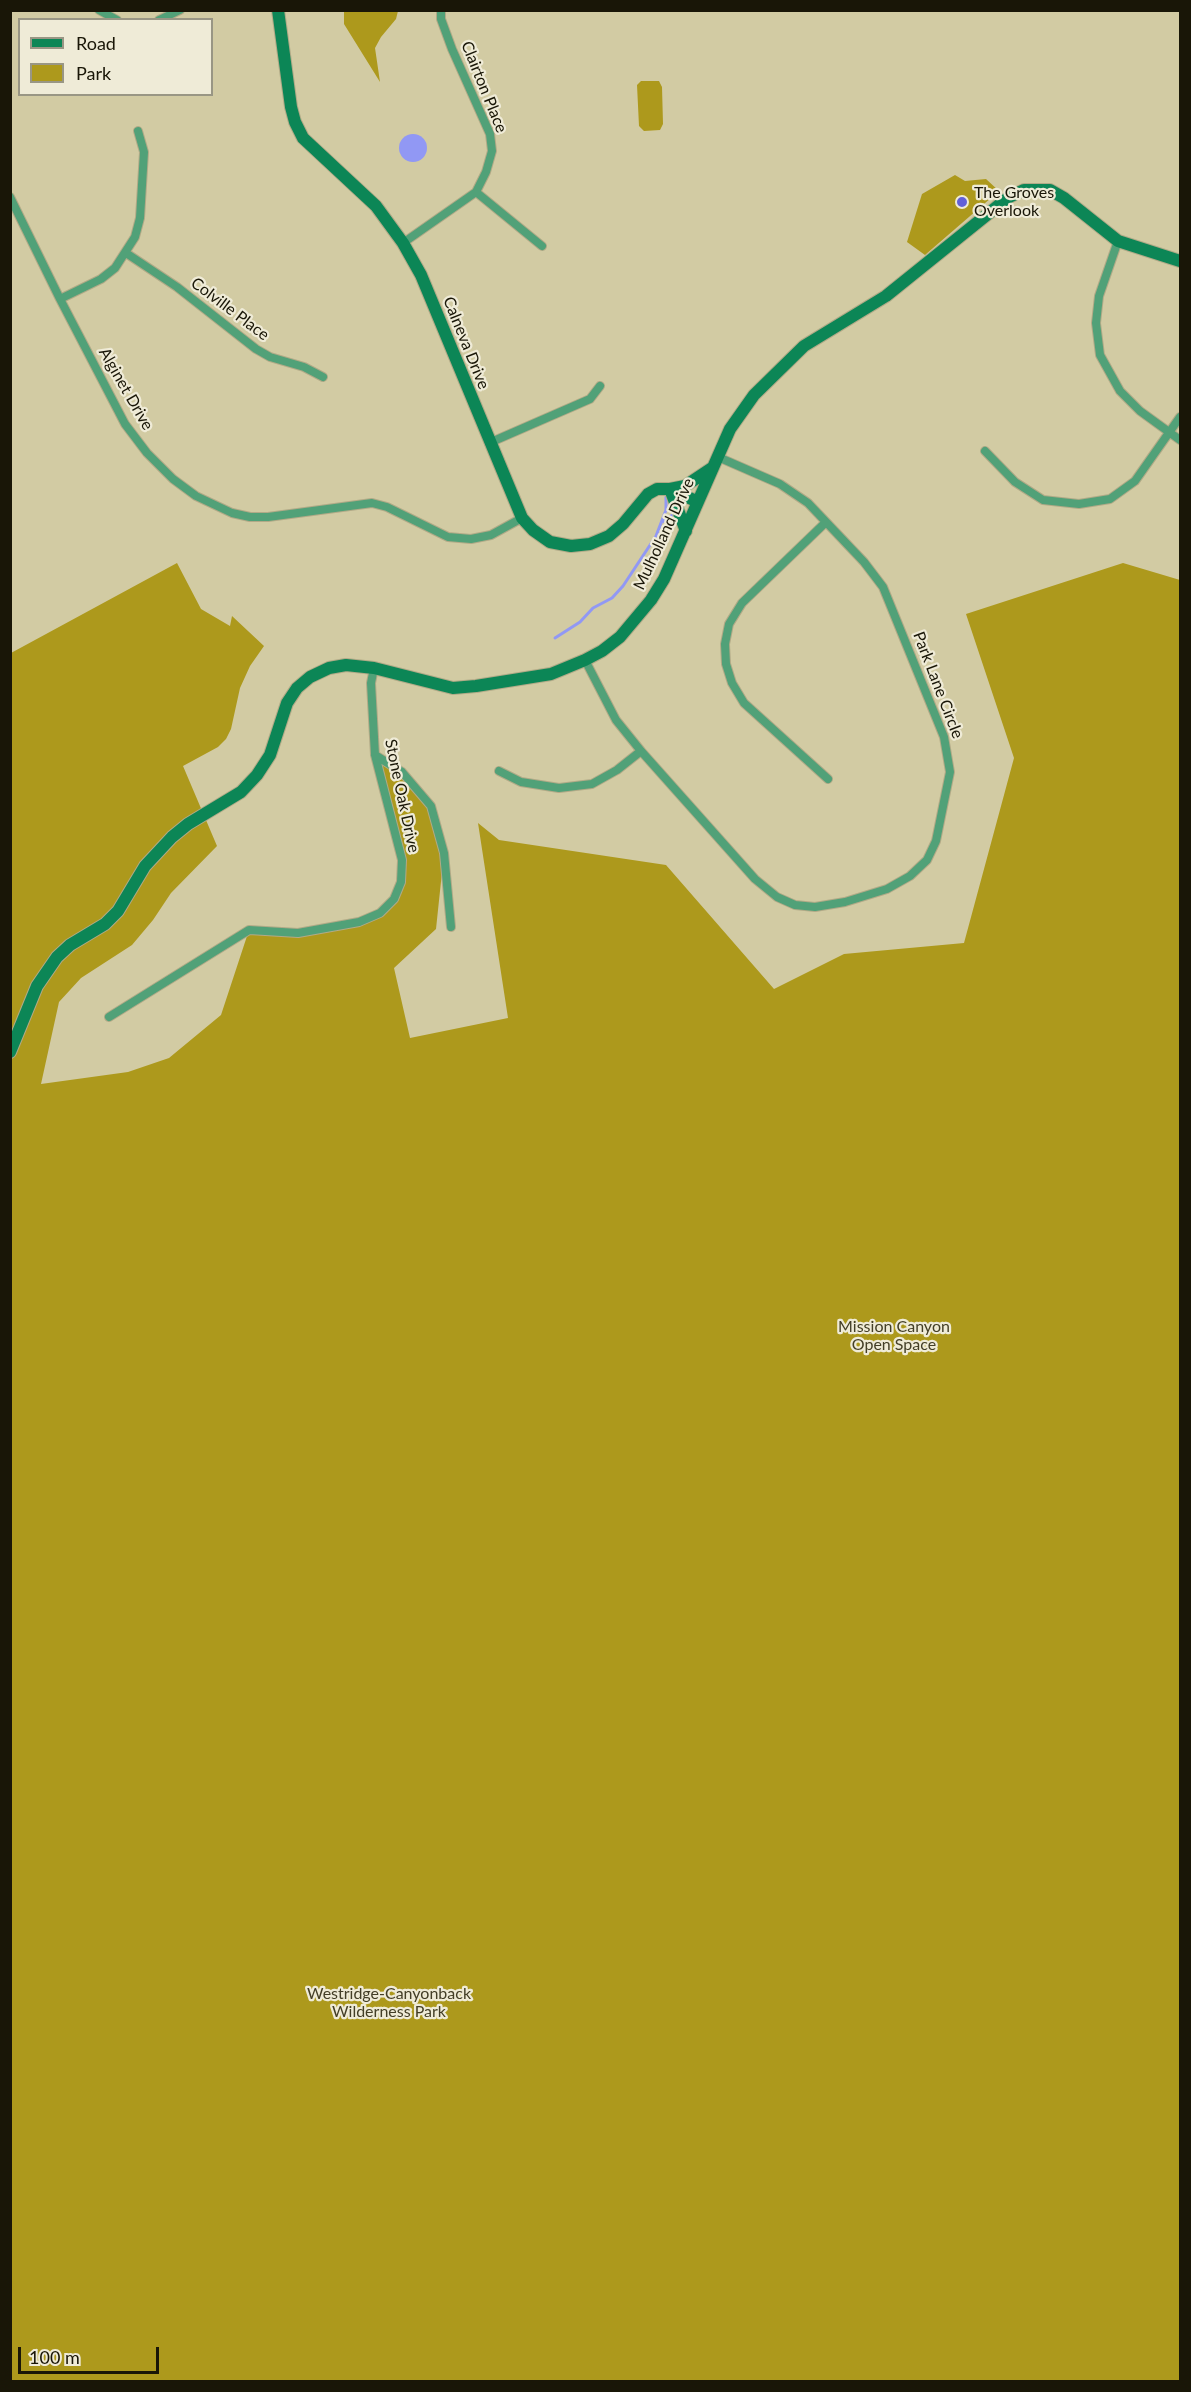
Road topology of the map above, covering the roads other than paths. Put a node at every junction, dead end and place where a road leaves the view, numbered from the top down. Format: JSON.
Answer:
{"nodes":[{"id":1,"x":99,"y":10,"type":"edge"},
{"id":2,"x":180,"y":10,"type":"edge"},
{"id":3,"x":278,"y":10,"type":"edge"},
{"id":4,"x":441,"y":10,"type":"edge"},
{"id":5,"x":113,"y":18,"type":"edge"},
{"id":6,"x":163,"y":18,"type":"edge"},
{"id":7,"x":138,"y":131,"type":"dead end"},
{"id":8,"x":476,"y":192,"type":"junction"},
{"id":9,"x":10,"y":197,"type":"edge"},
{"id":10,"x":1118,"y":241,"type":"junction"},
{"id":11,"x":403,"y":243,"type":"junction"},
{"id":12,"x":542,"y":246,"type":"dead end"},
{"id":13,"x":126,"y":253,"type":"junction"},
{"id":14,"x":1180,"y":261,"type":"edge"},
{"id":15,"x":60,"y":299,"type":"junction"},
{"id":16,"x":322,"y":377,"type":"dead end"},
{"id":17,"x":600,"y":386,"type":"dead end"},
{"id":18,"x":1180,"y":417,"type":"edge"},
{"id":19,"x":1169,"y":432,"type":"junction"},
{"id":20,"x":1180,"y":440,"type":"edge"},
{"id":21,"x":489,"y":442,"type":"junction"},
{"id":22,"x":985,"y":451,"type":"dead end"},
{"id":23,"x":716,"y":462,"type":"junction"},
{"id":24,"x":670,"y":489,"type":"junction"},
{"id":25,"x":698,"y":502,"type":"junction"},
{"id":26,"x":522,"y":518,"type":"junction"},
{"id":27,"x":826,"y":522,"type":"junction"},
{"id":28,"x":686,"y":531,"type":"junction"},
{"id":29,"x":585,"y":660,"type":"junction"},
{"id":30,"x":374,"y":668,"type":"junction"},
{"id":31,"x":641,"y":751,"type":"junction"},
{"id":32,"x":375,"y":755,"type":"junction"},
{"id":33,"x":499,"y":771,"type":"dead end"},
{"id":34,"x":828,"y":779,"type":"dead end"},
{"id":35,"x":451,"y":927,"type":"dead end"},
{"id":36,"x":109,"y":1017,"type":"dead end"},
{"id":37,"x":10,"y":1052,"type":"edge"}],
"edges":[{"from":1,"to":5,"type":"street"},
{"from":2,"to":6,"type":"street"},
{"from":3,"to":11,"type":"main road","name":"Calneva Drive"},
{"from":4,"to":8,"type":"street","name":"Clairton Place"},
{"from":7,"to":13,"type":"street"},
{"from":8,"to":11,"type":"street"},
{"from":8,"to":12,"type":"street"},
{"from":9,"to":15,"type":"street","name":"Alginet Drive"},
{"from":10,"to":14,"type":"main road","name":"Mulholland Drive"},
{"from":10,"to":19,"type":"street"},
{"from":10,"to":23,"type":"main road","name":"Mulholland Drive"},
{"from":11,"to":21,"type":"main road","name":"Calneva Drive"},
{"from":13,"to":15,"type":"street"},
{"from":13,"to":16,"type":"street","name":"Colville Place"},
{"from":15,"to":26,"type":"street","name":"Alginet Drive"},
{"from":17,"to":21,"type":"street"},
{"from":18,"to":19,"type":"street"},
{"from":19,"to":20,"type":"street"},
{"from":19,"to":22,"type":"street"},
{"from":21,"to":26,"type":"main road","name":"Calneva Drive"},
{"from":23,"to":24,"type":"main road","name":"Calneva Drive"},
{"from":23,"to":25,"type":"main road","name":"Mulholland Drive"},
{"from":23,"to":27,"type":"street","name":"Park Lane Circle"},
{"from":24,"to":25,"type":"main road"},
{"from":24,"to":26,"type":"main road","name":"Calneva Drive"},
{"from":24,"to":28,"type":"main road"},
{"from":25,"to":28,"type":"main road","name":"Mulholland Drive"},
{"from":27,"to":31,"type":"street","name":"Park Lane Circle"},
{"from":27,"to":34,"type":"street"},
{"from":28,"to":29,"type":"main road","name":"Mulholland Drive"},
{"from":29,"to":30,"type":"main road","name":"Mulholland Drive"},
{"from":29,"to":31,"type":"street","name":"Park Lane Circle"},
{"from":30,"to":32,"type":"street","name":"Stone Oak Drive"},
{"from":30,"to":37,"type":"main road","name":"Mulholland Drive"},
{"from":31,"to":33,"type":"street"},
{"from":32,"to":35,"type":"street"},
{"from":32,"to":36,"type":"street","name":"Stone Oak Drive"}]}
